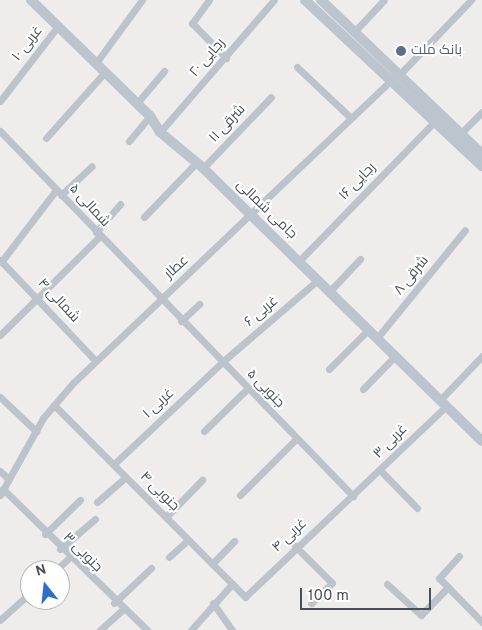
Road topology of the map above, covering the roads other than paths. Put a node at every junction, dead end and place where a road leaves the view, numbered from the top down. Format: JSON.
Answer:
{"nodes":[{"id":1,"x":31,"y":0,"type":"edge"},
{"id":2,"x":142,"y":0,"type":"edge"},
{"id":3,"x":209,"y":0,"type":"edge"},
{"id":4,"x":274,"y":0,"type":"edge"},
{"id":5,"x":305,"y":0,"type":"edge"},
{"id":6,"x":321,"y":0,"type":"edge"},
{"id":7,"x":384,"y":0,"type":"edge"},
{"id":8,"x":471,"y":0,"type":"edge"},
{"id":9,"x":58,"y":26,"type":"junction"},
{"id":10,"x":355,"y":30,"type":"junction"},
{"id":11,"x":226,"y":58,"type":"junction"},
{"id":12,"x":96,"y":64,"type":"junction"},
{"id":13,"x":297,"y":67,"type":"dead end"},
{"id":14,"x":164,"y":71,"type":"dead end"},
{"id":15,"x":104,"y":72,"type":"junction"},
{"id":16,"x":397,"y":76,"type":"junction"},
{"id":17,"x":271,"y":96,"type":"dead end"},
{"id":18,"x":0,"y":101,"type":"edge"},
{"id":19,"x":137,"y":103,"type":"junction"},
{"id":20,"x":482,"y":112,"type":"edge"},
{"id":21,"x":150,"y":116,"type":"junction"},
{"id":22,"x":351,"y":118,"type":"junction"},
{"id":23,"x":436,"y":120,"type":"junction"},
{"id":24,"x":0,"y":131,"type":"edge"},
{"id":25,"x":160,"y":132,"type":"junction"},
{"id":26,"x":461,"y":133,"type":"junction"},
{"id":27,"x":46,"y":138,"type":"dead end"},
{"id":28,"x":129,"y":142,"type":"dead end"},
{"id":29,"x":482,"y":154,"type":"edge"},
{"id":30,"x":200,"y":165,"type":"junction"},
{"id":31,"x":92,"y":166,"type":"dead end"},
{"id":32,"x":482,"y":166,"type":"edge"},
{"id":33,"x":59,"y":193,"type":"junction"},
{"id":34,"x":120,"y":204,"type":"dead end"},
{"id":35,"x":144,"y":217,"type":"dead end"},
{"id":36,"x":251,"y":217,"type":"junction"},
{"id":37,"x":465,"y":230,"type":"dead end"},
{"id":38,"x":98,"y":234,"type":"junction"},
{"id":39,"x":360,"y":259,"type":"dead end"},
{"id":40,"x":1,"y":261,"type":"edge"},
{"id":41,"x":298,"y":261,"type":"junction"},
{"id":42,"x":318,"y":280,"type":"junction"},
{"id":43,"x":330,"y":292,"type":"junction"},
{"id":44,"x":40,"y":299,"type":"junction"},
{"id":45,"x":160,"y":300,"type":"junction"},
{"id":46,"x":199,"y":304,"type":"dead end"},
{"id":47,"x":181,"y":321,"type":"junction"},
{"id":48,"x":368,"y":330,"type":"junction"},
{"id":49,"x":0,"y":335,"type":"edge"},
{"id":50,"x":377,"y":338,"type":"junction"},
{"id":51,"x":395,"y":356,"type":"junction"},
{"id":52,"x":482,"y":356,"type":"edge"},
{"id":53,"x":96,"y":361,"type":"junction"},
{"id":54,"x":221,"y":363,"type":"junction"},
{"id":55,"x":329,"y":369,"type":"dead end"},
{"id":56,"x":247,"y":389,"type":"junction"},
{"id":57,"x":363,"y":389,"type":"dead end"},
{"id":58,"x":1,"y":399,"type":"edge"},
{"id":59,"x":443,"y":403,"type":"junction"},
{"id":60,"x":54,"y":405,"type":"junction"},
{"id":61,"x":36,"y":431,"type":"junction"},
{"id":62,"x":204,"y":431,"type":"dead end"},
{"id":63,"x":296,"y":440,"type":"junction"},
{"id":64,"x":482,"y":442,"type":"edge"},
{"id":65,"x":114,"y":464,"type":"junction"},
{"id":66,"x":380,"y":470,"type":"junction"},
{"id":67,"x":0,"y":471,"type":"edge"},
{"id":68,"x":126,"y":477,"type":"junction"},
{"id":69,"x":9,"y":479,"type":"junction"},
{"id":70,"x":202,"y":480,"type":"dead end"},
{"id":71,"x":2,"y":492,"type":"edge"},
{"id":72,"x":240,"y":495,"type":"dead end"},
{"id":73,"x":353,"y":496,"type":"junction"},
{"id":74,"x":80,"y":500,"type":"dead end"},
{"id":75,"x":97,"y":502,"type":"dead end"},
{"id":76,"x":417,"y":508,"type":"dead end"},
{"id":77,"x":166,"y":517,"type":"junction"},
{"id":78,"x":95,"y":519,"type":"dead end"},
{"id":79,"x":45,"y":534,"type":"junction"},
{"id":80,"x":188,"y":540,"type":"junction"},
{"id":81,"x":234,"y":541,"type":"dead end"},
{"id":82,"x":295,"y":546,"type":"junction"},
{"id":83,"x":60,"y":549,"type":"junction"},
{"id":84,"x":459,"y":556,"type":"dead end"},
{"id":85,"x":169,"y":557,"type":"dead end"},
{"id":86,"x":69,"y":558,"type":"joint"},
{"id":87,"x":212,"y":564,"type":"junction"},
{"id":88,"x":151,"y":568,"type":"dead end"},
{"id":89,"x":232,"y":584,"type":"junction"},
{"id":90,"x":387,"y":584,"type":"dead end"},
{"id":91,"x":448,"y":587,"type":"junction"},
{"id":92,"x":245,"y":597,"type":"joint"},
{"id":93,"x":20,"y":602,"type":"edge"},
{"id":94,"x":114,"y":602,"type":"junction"},
{"id":95,"x":311,"y":603,"type":"dead end"},
{"id":96,"x":213,"y":604,"type":"junction"},
{"id":97,"x":122,"y":610,"type":"junction"},
{"id":98,"x":0,"y":620,"type":"edge"},
{"id":99,"x":482,"y":622,"type":"edge"},
{"id":100,"x":100,"y":630,"type":"edge"},
{"id":101,"x":147,"y":630,"type":"edge"},
{"id":102,"x":191,"y":630,"type":"edge"},
{"id":103,"x":232,"y":630,"type":"edge"}],
"edges":[{"from":1,"to":9,"type":"street","name":"جامی شمالی"},
{"from":2,"to":12,"type":"street"},
{"from":3,"to":11,"type":"street"},
{"from":4,"to":11,"type":"street","name":"رجایی ۲۰"},
{"from":5,"to":16,"type":"street"},
{"from":6,"to":10,"type":"street"},
{"from":7,"to":10,"type":"street"},
{"from":8,"to":16,"type":"street","name":"عطار"},
{"from":9,"to":12,"type":"street","name":"جامی شمالی"},
{"from":9,"to":18,"type":"street","name":"غربی ۱۰"},
{"from":10,"to":16,"type":"street"},
{"from":11,"to":25,"type":"street","name":"رجایی ۲۰"},
{"from":12,"to":15,"type":"street","name":"جامی شمالی"},
{"from":13,"to":22,"type":"street"},
{"from":14,"to":19,"type":"street"},
{"from":15,"to":19,"type":"street","name":"جامی شمالی"},
{"from":15,"to":27,"type":"street"},
{"from":16,"to":22,"type":"street","name":"عطار"},
{"from":16,"to":23,"type":"street"},
{"from":16,"to":26,"type":"street"},
{"from":17,"to":30,"type":"street","name":"شرقی ۱۱"},
{"from":19,"to":21,"type":"street","name":"جامی شمالی"},
{"from":20,"to":26,"type":"street"},
{"from":21,"to":25,"type":"street","name":"جامی شمالی"},
{"from":21,"to":28,"type":"street"},
{"from":22,"to":36,"type":"street","name":"عطار"},
{"from":23,"to":32,"type":"street"},
{"from":23,"to":41,"type":"street","name":"رجایی ۱۶"},
{"from":24,"to":33,"type":"street","name":"شمالی ۵"},
{"from":25,"to":30,"type":"street","name":"جامی شمالی"},
{"from":26,"to":29,"type":"street"},
{"from":30,"to":35,"type":"street","name":"شرقی ۱۱"},
{"from":30,"to":36,"type":"street","name":"جامی شمالی"},
{"from":31,"to":33,"type":"street"},
{"from":33,"to":38,"type":"street","name":"شمالی ۵"},
{"from":33,"to":40,"type":"street"},
{"from":34,"to":38,"type":"street"},
{"from":36,"to":41,"type":"street","name":"جامی شمالی"},
{"from":36,"to":45,"type":"street","name":"عطار"},
{"from":37,"to":50,"type":"street","name":"شرقی ۸"},
{"from":38,"to":44,"type":"street"},
{"from":38,"to":45,"type":"street","name":"شمالی ۵"},
{"from":39,"to":43,"type":"street"},
{"from":40,"to":44,"type":"street","name":"شمالی ۴"},
{"from":41,"to":42,"type":"street","name":"جامی شمالی"},
{"from":42,"to":43,"type":"street","name":"جامی شمالی"},
{"from":42,"to":54,"type":"street","name":"غربی ۶"},
{"from":43,"to":48,"type":"street","name":"جامی شمالی"},
{"from":44,"to":49,"type":"street"},
{"from":44,"to":53,"type":"street","name":"شمالی ۴"},
{"from":45,"to":47,"type":"street","name":"جنوبی ۵"},
{"from":45,"to":53,"type":"street","name":"عطار"},
{"from":46,"to":47,"type":"street"},
{"from":47,"to":54,"type":"street","name":"جنوبی ۵"},
{"from":48,"to":50,"type":"street","name":"جامی شمالی"},
{"from":48,"to":55,"type":"street"},
{"from":50,"to":51,"type":"street","name":"جامی شمالی"},
{"from":51,"to":57,"type":"street"},
{"from":51,"to":59,"type":"street","name":"جامی شمالی"},
{"from":52,"to":59,"type":"street","name":"غربی ۳"},
{"from":53,"to":60,"type":"street","name":"عطار"},
{"from":54,"to":56,"type":"street","name":"جنوبی ۵"},
{"from":54,"to":65,"type":"street","name":"غربی ۱"},
{"from":56,"to":62,"type":"street"},
{"from":56,"to":63,"type":"street","name":"جنوبی ۵"},
{"from":58,"to":61,"type":"street"},
{"from":59,"to":64,"type":"street","name":"جامی شمالی"},
{"from":59,"to":66,"type":"street","name":"غربی ۳"},
{"from":60,"to":61,"type":"street","name":"عطار"},
{"from":60,"to":65,"type":"street","name":"جنوبی ۴"},
{"from":61,"to":69,"type":"street","name":"عطار"},
{"from":63,"to":72,"type":"street"},
{"from":63,"to":73,"type":"street","name":"جنوبی ۵"},
{"from":65,"to":68,"type":"street","name":"جنوبی ۴"},
{"from":66,"to":73,"type":"street","name":"غربی ۳"},
{"from":66,"to":76,"type":"street"},
{"from":67,"to":69,"type":"street"},
{"from":68,"to":75,"type":"street"},
{"from":68,"to":77,"type":"street","name":"جنوبی ۴"},
{"from":69,"to":71,"type":"street","name":"عطار"},
{"from":70,"to":77,"type":"street"},
{"from":71,"to":79,"type":"street","name":"جنوبی ۳"},
{"from":73,"to":82,"type":"street","name":"غربی ۴"},
{"from":74,"to":79,"type":"street"},
{"from":77,"to":80,"type":"street","name":"جنوبی ۴"},
{"from":78,"to":83,"type":"street"},
{"from":79,"to":83,"type":"street","name":"جنوبی ۳"},
{"from":80,"to":85,"type":"street"},
{"from":80,"to":87,"type":"street","name":"جنوبی ۴"},
{"from":81,"to":87,"type":"street"},
{"from":82,"to":92,"type":"street","name":"غربی ۴"},
{"from":82,"to":95,"type":"street"},
{"from":83,"to":86,"type":"street","name":"جنوبی ۳"},
{"from":84,"to":91,"type":"street"},
{"from":86,"to":94,"type":"street","name":"جنوبی ۳"},
{"from":87,"to":89,"type":"street","name":"جنوبی ۴"},
{"from":88,"to":94,"type":"street"},
{"from":89,"to":92,"type":"street","name":"جنوبی ۴"},
{"from":89,"to":96,"type":"street"},
{"from":90,"to":91,"type":"street"},
{"from":91,"to":99,"type":"street"},
{"from":93,"to":98,"type":"street"},
{"from":94,"to":97,"type":"street","name":"جنوبی ۳"},
{"from":96,"to":102,"type":"street"},
{"from":96,"to":103,"type":"street"},
{"from":97,"to":100,"type":"street"},
{"from":97,"to":101,"type":"street","name":"جنوبی ۳"}]}
